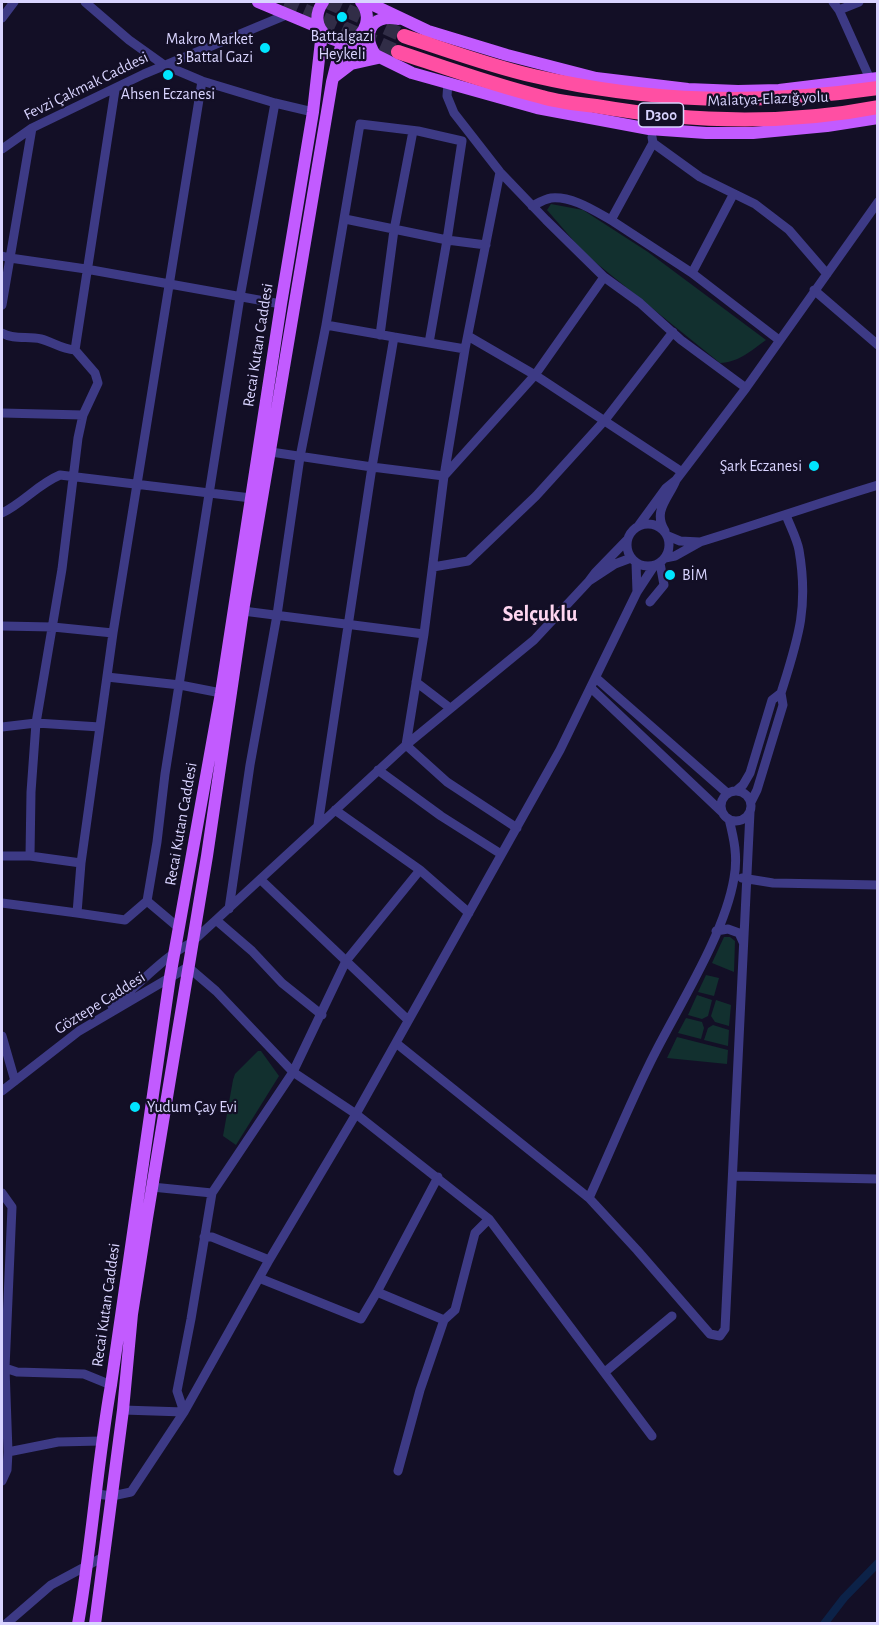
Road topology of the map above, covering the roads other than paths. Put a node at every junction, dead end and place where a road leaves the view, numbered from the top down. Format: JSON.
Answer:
{"nodes":[{"id":1,"x":14,"y":2,"type":"edge"},
{"id":2,"x":85,"y":2,"type":"edge"},
{"id":3,"x":258,"y":2,"type":"edge"},
{"id":4,"x":323,"y":2,"type":"edge"},
{"id":5,"x":368,"y":2,"type":"edge"},
{"id":6,"x":389,"y":2,"type":"edge"},
{"id":7,"x":833,"y":2,"type":"edge"},
{"id":8,"x":859,"y":2,"type":"edge"},
{"id":9,"x":839,"y":10,"type":"junction"},
{"id":10,"x":286,"y":15,"type":"junction"},
{"id":11,"x":2,"y":18,"type":"edge"},
{"id":12,"x":400,"y":19,"type":"junction"},
{"id":13,"x":321,"y":30,"type":"junction"},
{"id":14,"x":404,"y":36,"type":"tunnel mouth"},
{"id":15,"x":344,"y":41,"type":"junction"},
{"id":16,"x":398,"y":52,"type":"tunnel mouth"},
{"id":17,"x":382,"y":60,"type":"junction"},
{"id":18,"x":164,"y":65,"type":"junction"},
{"id":19,"x":448,"y":76,"type":"junction"},
{"id":20,"x":333,"y":79,"type":"junction"},
{"id":21,"x":202,"y":81,"type":"junction"},
{"id":22,"x":875,"y":82,"type":"edge"},
{"id":23,"x":115,"y":90,"type":"junction"},
{"id":24,"x":274,"y":103,"type":"junction"},
{"id":25,"x":878,"y":107,"type":"edge"},
{"id":26,"x":313,"y":112,"type":"junction"},
{"id":27,"x":878,"y":118,"type":"edge"},
{"id":28,"x":32,"y":128,"type":"junction"},
{"id":29,"x":649,"y":129,"type":"junction"},
{"id":30,"x":413,"y":131,"type":"junction"},
{"id":31,"x":653,"y":143,"type":"junction"},
{"id":32,"x":2,"y":149,"type":"edge"},
{"id":33,"x":500,"y":172,"type":"junction"},
{"id":34,"x":733,"y":195,"type":"junction"},
{"id":35,"x":878,"y":202,"type":"edge"},
{"id":36,"x":532,"y":206,"type":"junction"},
{"id":37,"x":345,"y":219,"type":"junction"},
{"id":38,"x":611,"y":220,"type":"junction"},
{"id":39,"x":394,"y":230,"type":"junction"},
{"id":40,"x":447,"y":240,"type":"junction"},
{"id":41,"x":486,"y":245,"type":"junction"},
{"id":42,"x":6,"y":257,"type":"edge"},
{"id":43,"x":86,"y":269,"type":"junction"},
{"id":44,"x":692,"y":273,"type":"junction"},
{"id":45,"x":827,"y":274,"type":"junction"},
{"id":46,"x":604,"y":277,"type":"junction"},
{"id":47,"x":169,"y":285,"type":"junction"},
{"id":48,"x":814,"y":290,"type":"junction"},
{"id":49,"x":240,"y":297,"type":"junction"},
{"id":50,"x":281,"y":304,"type":"junction"},
{"id":51,"x":2,"y":305,"type":"edge"},
{"id":52,"x":326,"y":325,"type":"junction"},
{"id":53,"x":673,"y":332,"type":"junction"},
{"id":54,"x":2,"y":333,"type":"edge"},
{"id":55,"x":380,"y":335,"type":"junction"},
{"id":56,"x":468,"y":336,"type":"junction"},
{"id":57,"x":394,"y":337,"type":"junction"},
{"id":58,"x":778,"y":340,"type":"junction"},
{"id":59,"x":429,"y":343,"type":"junction"},
{"id":60,"x":878,"y":345,"type":"edge"},
{"id":61,"x":465,"y":349,"type":"junction"},
{"id":62,"x":75,"y":350,"type":"junction"},
{"id":63,"x":535,"y":375,"type":"junction"},
{"id":64,"x":746,"y":388,"type":"junction"},
{"id":65,"x":2,"y":413,"type":"edge"},
{"id":66,"x":82,"y":415,"type":"junction"},
{"id":67,"x":605,"y":420,"type":"junction"},
{"id":68,"x":271,"y":452,"type":"junction"},
{"id":69,"x":300,"y":457,"type":"junction"},
{"id":70,"x":372,"y":467,"type":"junction"},
{"id":71,"x":73,"y":475,"type":"junction"},
{"id":72,"x":444,"y":476,"type":"junction"},
{"id":73,"x":679,"y":476,"type":"junction"},
{"id":74,"x":137,"y":485,"type":"junction"},
{"id":75,"x":878,"y":485,"type":"edge"},
{"id":76,"x":210,"y":493,"type":"junction"},
{"id":77,"x":251,"y":498,"type":"junction"},
{"id":78,"x":2,"y":513,"type":"edge"},
{"id":79,"x":786,"y":515,"type":"junction"},
{"id":80,"x":638,"y":526,"type":"junction"},
{"id":81,"x":667,"y":534,"type":"junction"},
{"id":82,"x":627,"y":540,"type":"junction"},
{"id":83,"x":700,"y":542,"type":"junction"},
{"id":84,"x":633,"y":560,"type":"junction"},
{"id":85,"x":660,"y":562,"type":"junction"},
{"id":86,"x":433,"y":567,"type":"junction"},
{"id":87,"x":590,"y":581,"type":"junction"},
{"id":88,"x":638,"y":592,"type":"junction"},
{"id":89,"x":651,"y":602,"type":"dead end"},
{"id":90,"x":243,"y":611,"type":"junction"},
{"id":91,"x":277,"y":615,"type":"junction"},
{"id":92,"x":349,"y":624,"type":"junction"},
{"id":93,"x":2,"y":626,"type":"edge"},
{"id":94,"x":53,"y":627,"type":"junction"},
{"id":95,"x":114,"y":633,"type":"junction"},
{"id":96,"x":424,"y":634,"type":"junction"},
{"id":97,"x":107,"y":677,"type":"junction"},
{"id":98,"x":596,"y":678,"type":"junction"},
{"id":99,"x":416,"y":682,"type":"junction"},
{"id":100,"x":180,"y":685,"type":"junction"},
{"id":101,"x":591,"y":688,"type":"junction"},
{"id":102,"x":221,"y":693,"type":"junction"},
{"id":103,"x":781,"y":693,"type":"junction"},
{"id":104,"x":450,"y":708,"type":"junction"},
{"id":105,"x":36,"y":723,"type":"junction"},
{"id":106,"x":2,"y":727,"type":"edge"},
{"id":107,"x":100,"y":727,"type":"junction"},
{"id":108,"x":405,"y":745,"type":"junction"},
{"id":109,"x":378,"y":770,"type":"junction"},
{"id":110,"x":732,"y":792,"type":"junction"},
{"id":111,"x":750,"y":807,"type":"junction"},
{"id":112,"x":334,"y":810,"type":"junction"},
{"id":113,"x":726,"y":816,"type":"junction"},
{"id":114,"x":318,"y":825,"type":"junction"},
{"id":115,"x":517,"y":828,"type":"junction"},
{"id":116,"x":501,"y":854,"type":"junction"},
{"id":117,"x":2,"y":856,"type":"edge"},
{"id":118,"x":30,"y":856,"type":"junction"},
{"id":119,"x":81,"y":863,"type":"junction"},
{"id":120,"x":420,"y":870,"type":"junction"},
{"id":121,"x":734,"y":878,"type":"junction"},
{"id":122,"x":747,"y":878,"type":"junction"},
{"id":123,"x":261,"y":880,"type":"junction"},
{"id":124,"x":878,"y":885,"type":"edge"},
{"id":125,"x":147,"y":901,"type":"junction"},
{"id":126,"x":2,"y":903,"type":"edge"},
{"id":127,"x":228,"y":909,"type":"junction"},
{"id":128,"x":77,"y":913,"type":"junction"},
{"id":129,"x":469,"y":913,"type":"junction"},
{"id":130,"x":216,"y":920,"type":"junction"},
{"id":131,"x":179,"y":928,"type":"junction"},
{"id":132,"x":716,"y":932,"type":"junction"},
{"id":133,"x":191,"y":943,"type":"junction"},
{"id":134,"x":744,"y":944,"type":"junction"},
{"id":135,"x":174,"y":951,"type":"junction"},
{"id":136,"x":346,"y":961,"type":"junction"},
{"id":137,"x":188,"y":967,"type":"junction"},
{"id":138,"x":170,"y":977,"type":"junction"},
{"id":139,"x":321,"y":1015,"type":"junction"},
{"id":140,"x":408,"y":1020,"type":"junction"},
{"id":141,"x":79,"y":1031,"type":"junction"},
{"id":142,"x":2,"y":1036,"type":"edge"},
{"id":143,"x":396,"y":1043,"type":"junction"},
{"id":144,"x":293,"y":1072,"type":"junction"},
{"id":145,"x":15,"y":1081,"type":"junction"},
{"id":146,"x":2,"y":1091,"type":"edge"},
{"id":147,"x":356,"y":1114,"type":"junction"},
{"id":148,"x":733,"y":1176,"type":"junction"},
{"id":149,"x":438,"y":1177,"type":"junction"},
{"id":150,"x":878,"y":1179,"type":"edge"},
{"id":151,"x":152,"y":1187,"type":"junction"},
{"id":152,"x":2,"y":1193,"type":"edge"},
{"id":153,"x":212,"y":1193,"type":"junction"},
{"id":154,"x":589,"y":1198,"type":"junction"},
{"id":155,"x":489,"y":1219,"type":"junction"},
{"id":156,"x":204,"y":1237,"type":"junction"},
{"id":157,"x":12,"y":1259,"type":"junction"},
{"id":158,"x":269,"y":1260,"type":"junction"},
{"id":159,"x":2,"y":1265,"type":"edge"},
{"id":160,"x":259,"y":1278,"type":"junction"},
{"id":161,"x":377,"y":1292,"type":"junction"},
{"id":162,"x":672,"y":1316,"type":"dead end"},
{"id":163,"x":444,"y":1320,"type":"junction"},
{"id":164,"x":4,"y":1369,"type":"edge"},
{"id":165,"x":605,"y":1372,"type":"junction"},
{"id":166,"x":111,"y":1385,"type":"junction"},
{"id":167,"x":123,"y":1410,"type":"junction"},
{"id":168,"x":184,"y":1412,"type":"junction"},
{"id":169,"x":652,"y":1436,"type":"dead end"},
{"id":170,"x":101,"y":1441,"type":"junction"},
{"id":171,"x":8,"y":1452,"type":"junction"},
{"id":172,"x":398,"y":1471,"type":"dead end"},
{"id":173,"x":2,"y":1481,"type":"edge"},
{"id":174,"x":97,"y":1494,"type":"junction"},
{"id":175,"x":112,"y":1496,"type":"junction"},
{"id":176,"x":105,"y":1556,"type":"junction"},
{"id":177,"x":88,"y":1566,"type":"junction"},
{"id":178,"x":6,"y":1623,"type":"edge"},
{"id":179,"x":78,"y":1623,"type":"edge"},
{"id":180,"x":95,"y":1623,"type":"edge"}],
"edges":[{"from":1,"to":11,"type":"street"},
{"from":2,"to":18,"type":"street"},
{"from":3,"to":10,"type":"main road"},
{"from":4,"to":13,"type":"main road","name":"Recai Kutan Caddesi"},
{"from":5,"to":12,"type":"main road"},
{"from":5,"to":15,"type":"main road"},
{"from":6,"to":12,"type":"main road"},
{"from":7,"to":9,"type":"street"},
{"from":8,"to":9,"type":"street"},
{"from":9,"to":22,"type":"street"},
{"from":10,"to":13,"type":"main road"},
{"from":10,"to":18,"type":"street","name":"Fevzi Çakmak Caddesi"},
{"from":12,"to":17,"type":"main road"},
{"from":12,"to":22,"type":"main road"},
{"from":13,"to":15,"type":"main road"},
{"from":13,"to":26,"type":"main road","name":"Recai Kutan Caddesi"},
{"from":14,"to":22,"type":"highway","name":"Malatya-Elazığ yolu","number":"D300"},
{"from":15,"to":17,"type":"main road"},
{"from":15,"to":20,"type":"main road","name":"Recai Kutan Caddesi"},
{"from":16,"to":19,"type":"highway","name":"Malatya-Elazığ yolu"},
{"from":17,"to":19,"type":"main road"},
{"from":17,"to":20,"type":"main road"},
{"from":18,"to":21,"type":"street"},
{"from":18,"to":23,"type":"street","name":"Fevzi Çakmak Caddesi"},
{"from":19,"to":25,"type":"highway","name":"Malatya-Elazığ yolu","number":"D300"},
{"from":19,"to":29,"type":"main road"},
{"from":19,"to":33,"type":"street"},
{"from":20,"to":68,"type":"main road","name":"Recai Kutan Caddesi"},
{"from":21,"to":24,"type":"street"},
{"from":21,"to":47,"type":"street"},
{"from":23,"to":28,"type":"street","name":"Fevzi Çakmak Caddesi"},
{"from":23,"to":43,"type":"street"},
{"from":24,"to":26,"type":"street"},
{"from":24,"to":49,"type":"street"},
{"from":26,"to":50,"type":"main road","name":"Recai Kutan Caddesi"},
{"from":27,"to":29,"type":"main road"},
{"from":28,"to":32,"type":"street","name":"Fevzi Çakmak Caddesi"},
{"from":28,"to":42,"type":"street"},
{"from":29,"to":31,"type":"street"},
{"from":30,"to":37,"type":"street"},
{"from":30,"to":39,"type":"street"},
{"from":30,"to":40,"type":"street"},
{"from":31,"to":34,"type":"street"},
{"from":31,"to":38,"type":"street"},
{"from":33,"to":36,"type":"street"},
{"from":33,"to":41,"type":"street"},
{"from":34,"to":44,"type":"street"},
{"from":34,"to":45,"type":"street"},
{"from":35,"to":45,"type":"street"},
{"from":36,"to":38,"type":"street"},
{"from":36,"to":46,"type":"street"},
{"from":37,"to":39,"type":"street"},
{"from":37,"to":52,"type":"street"},
{"from":38,"to":44,"type":"street"},
{"from":39,"to":40,"type":"street"},
{"from":39,"to":55,"type":"street"},
{"from":40,"to":41,"type":"street"},
{"from":40,"to":59,"type":"street"},
{"from":41,"to":56,"type":"street"},
{"from":42,"to":43,"type":"street"},
{"from":42,"to":51,"type":"street"},
{"from":43,"to":47,"type":"street"},
{"from":43,"to":62,"type":"street"},
{"from":44,"to":58,"type":"street"},
{"from":45,"to":48,"type":"street"},
{"from":46,"to":53,"type":"street"},
{"from":46,"to":63,"type":"street"},
{"from":47,"to":49,"type":"street"},
{"from":47,"to":74,"type":"street"},
{"from":48,"to":58,"type":"street"},
{"from":48,"to":60,"type":"street"},
{"from":49,"to":50,"type":"street"},
{"from":49,"to":76,"type":"street"},
{"from":50,"to":77,"type":"main road","name":"Recai Kutan Caddesi"},
{"from":52,"to":55,"type":"street"},
{"from":52,"to":69,"type":"street"},
{"from":53,"to":64,"type":"street"},
{"from":53,"to":67,"type":"street"},
{"from":54,"to":62,"type":"street"},
{"from":55,"to":57,"type":"street"},
{"from":56,"to":61,"type":"street"},
{"from":56,"to":63,"type":"street"},
{"from":57,"to":59,"type":"street"},
{"from":57,"to":70,"type":"street"},
{"from":58,"to":64,"type":"street"},
{"from":59,"to":61,"type":"street"},
{"from":61,"to":72,"type":"street"},
{"from":62,"to":66,"type":"street"},
{"from":63,"to":67,"type":"street"},
{"from":63,"to":72,"type":"street"},
{"from":64,"to":73,"type":"street"},
{"from":65,"to":66,"type":"street"},
{"from":66,"to":71,"type":"street"},
{"from":67,"to":73,"type":"street"},
{"from":67,"to":86,"type":"street"},
{"from":68,"to":69,"type":"street"},
{"from":68,"to":90,"type":"main road","name":"Recai Kutan Caddesi"},
{"from":69,"to":70,"type":"street"},
{"from":69,"to":91,"type":"street"},
{"from":70,"to":72,"type":"street"},
{"from":70,"to":92,"type":"street"},
{"from":71,"to":74,"type":"street"},
{"from":71,"to":78,"type":"street"},
{"from":71,"to":94,"type":"street"},
{"from":72,"to":86,"type":"street"},
{"from":73,"to":80,"type":"street"},
{"from":73,"to":81,"type":"street"},
{"from":74,"to":76,"type":"street"},
{"from":74,"to":95,"type":"street"},
{"from":75,"to":79,"type":"street"},
{"from":76,"to":77,"type":"street"},
{"from":76,"to":100,"type":"street"},
{"from":77,"to":102,"type":"main road","name":"Recai Kutan Caddesi"},
{"from":79,"to":83,"type":"street"},
{"from":79,"to":103,"type":"street"},
{"from":80,"to":81,"type":"street"},
{"from":80,"to":82,"type":"street"},
{"from":81,"to":83,"type":"street"},
{"from":81,"to":85,"type":"street"},
{"from":82,"to":84,"type":"street"},
{"from":82,"to":87,"type":"street"},
{"from":83,"to":85,"type":"street"},
{"from":84,"to":85,"type":"street"},
{"from":84,"to":87,"type":"street"},
{"from":84,"to":88,"type":"street"},
{"from":85,"to":88,"type":"street"},
{"from":85,"to":89,"type":"street"},
{"from":86,"to":96,"type":"street"},
{"from":87,"to":104,"type":"street"},
{"from":88,"to":98,"type":"street"},
{"from":90,"to":91,"type":"street"},
{"from":90,"to":133,"type":"main road","name":"Recai Kutan Caddesi"},
{"from":91,"to":92,"type":"street"},
{"from":91,"to":127,"type":"street"},
{"from":92,"to":96,"type":"street"},
{"from":92,"to":114,"type":"street"},
{"from":93,"to":94,"type":"street"},
{"from":94,"to":95,"type":"street"},
{"from":94,"to":105,"type":"street"},
{"from":95,"to":97,"type":"street"},
{"from":96,"to":99,"type":"street"},
{"from":97,"to":100,"type":"street"},
{"from":97,"to":107,"type":"street"},
{"from":98,"to":101,"type":"street"},
{"from":98,"to":110,"type":"street"},
{"from":99,"to":104,"type":"street"},
{"from":99,"to":108,"type":"street"},
{"from":100,"to":102,"type":"street"},
{"from":100,"to":125,"type":"street"},
{"from":101,"to":113,"type":"street"},
{"from":101,"to":115,"type":"street"},
{"from":102,"to":131,"type":"main road","name":"Recai Kutan Caddesi"},
{"from":103,"to":110,"type":"street"},
{"from":103,"to":111,"type":"street"},
{"from":104,"to":108,"type":"street"},
{"from":105,"to":106,"type":"street"},
{"from":105,"to":107,"type":"street"},
{"from":105,"to":118,"type":"street"},
{"from":107,"to":119,"type":"street"},
{"from":108,"to":109,"type":"street"},
{"from":108,"to":115,"type":"street"},
{"from":109,"to":112,"type":"street"},
{"from":109,"to":116,"type":"street"},
{"from":110,"to":111,"type":"street"},
{"from":110,"to":113,"type":"street"},
{"from":111,"to":113,"type":"street"},
{"from":111,"to":122,"type":"street"},
{"from":112,"to":114,"type":"street"},
{"from":112,"to":120,"type":"street"},
{"from":113,"to":121,"type":"street"},
{"from":114,"to":123,"type":"street"},
{"from":115,"to":116,"type":"street"},
{"from":116,"to":129,"type":"street"},
{"from":117,"to":118,"type":"street"},
{"from":118,"to":119,"type":"street"},
{"from":119,"to":128,"type":"street"},
{"from":120,"to":129,"type":"street"},
{"from":120,"to":136,"type":"street"},
{"from":121,"to":122,"type":"street"},
{"from":121,"to":132,"type":"street"},
{"from":122,"to":124,"type":"street"},
{"from":122,"to":134,"type":"street"},
{"from":123,"to":127,"type":"street"},
{"from":123,"to":136,"type":"street"},
{"from":125,"to":128,"type":"street"},
{"from":125,"to":131,"type":"street"},
{"from":126,"to":128,"type":"street"},
{"from":127,"to":130,"type":"street"},
{"from":129,"to":140,"type":"street"},
{"from":130,"to":133,"type":"street"},
{"from":130,"to":139,"type":"street"},
{"from":131,"to":135,"type":"main road","name":"Recai Kutan Caddesi"},
{"from":132,"to":134,"type":"street"},
{"from":132,"to":154,"type":"street"},
{"from":133,"to":135,"type":"street"},
{"from":133,"to":137,"type":"main road","name":"Recai Kutan Caddesi"},
{"from":134,"to":148,"type":"street"},
{"from":135,"to":138,"type":"main road","name":"Recai Kutan Caddesi"},
{"from":135,"to":141,"type":"street"},
{"from":136,"to":139,"type":"street"},
{"from":136,"to":140,"type":"street"},
{"from":137,"to":138,"type":"street","name":"Göztepe Caddesi"},
{"from":137,"to":144,"type":"street"},
{"from":137,"to":151,"type":"main road","name":"Recai Kutan Caddesi"},
{"from":138,"to":141,"type":"street","name":"Göztepe Caddesi"},
{"from":138,"to":166,"type":"main road","name":"Recai Kutan Caddesi"},
{"from":139,"to":144,"type":"street"},
{"from":140,"to":143,"type":"street"},
{"from":141,"to":145,"type":"street","name":"Göztepe Caddesi"},
{"from":142,"to":145,"type":"street"},
{"from":143,"to":147,"type":"street"},
{"from":143,"to":154,"type":"street"},
{"from":144,"to":147,"type":"street"},
{"from":144,"to":153,"type":"street"},
{"from":145,"to":146,"type":"street","name":"Göztepe Caddesi"},
{"from":147,"to":149,"type":"street"},
{"from":147,"to":158,"type":"street"},
{"from":148,"to":150,"type":"street"},
{"from":148,"to":154,"type":"street"},
{"from":149,"to":155,"type":"street"},
{"from":149,"to":161,"type":"street"},
{"from":151,"to":153,"type":"street"},
{"from":151,"to":167,"type":"main road","name":"Recai Kutan Caddesi"},
{"from":152,"to":157,"type":"street"},
{"from":153,"to":156,"type":"street"},
{"from":155,"to":163,"type":"street"},
{"from":155,"to":165,"type":"street"},
{"from":156,"to":158,"type":"street"},
{"from":156,"to":168,"type":"street"},
{"from":157,"to":159,"type":"street"},
{"from":157,"to":164,"type":"street"},
{"from":158,"to":160,"type":"street"},
{"from":160,"to":161,"type":"street"},
{"from":160,"to":168,"type":"street"},
{"from":161,"to":163,"type":"street"},
{"from":162,"to":165,"type":"street"},
{"from":163,"to":172,"type":"street"},
{"from":164,"to":166,"type":"street"},
{"from":164,"to":171,"type":"street"},
{"from":165,"to":169,"type":"street"},
{"from":166,"to":170,"type":"main road","name":"Recai Kutan Caddesi"},
{"from":167,"to":168,"type":"street"},
{"from":167,"to":175,"type":"main road","name":"Recai Kutan Caddesi"},
{"from":168,"to":175,"type":"street"},
{"from":170,"to":171,"type":"street"},
{"from":170,"to":174,"type":"main road","name":"Recai Kutan Caddesi"},
{"from":171,"to":173,"type":"street"},
{"from":174,"to":175,"type":"street"},
{"from":174,"to":177,"type":"main road","name":"Recai Kutan Caddesi"},
{"from":175,"to":176,"type":"main road","name":"Recai Kutan Caddesi"},
{"from":176,"to":177,"type":"street"},
{"from":176,"to":180,"type":"main road","name":"Recai Kutan Caddesi"},
{"from":177,"to":178,"type":"street"},
{"from":177,"to":179,"type":"main road","name":"Recai Kutan Caddesi"}]}
